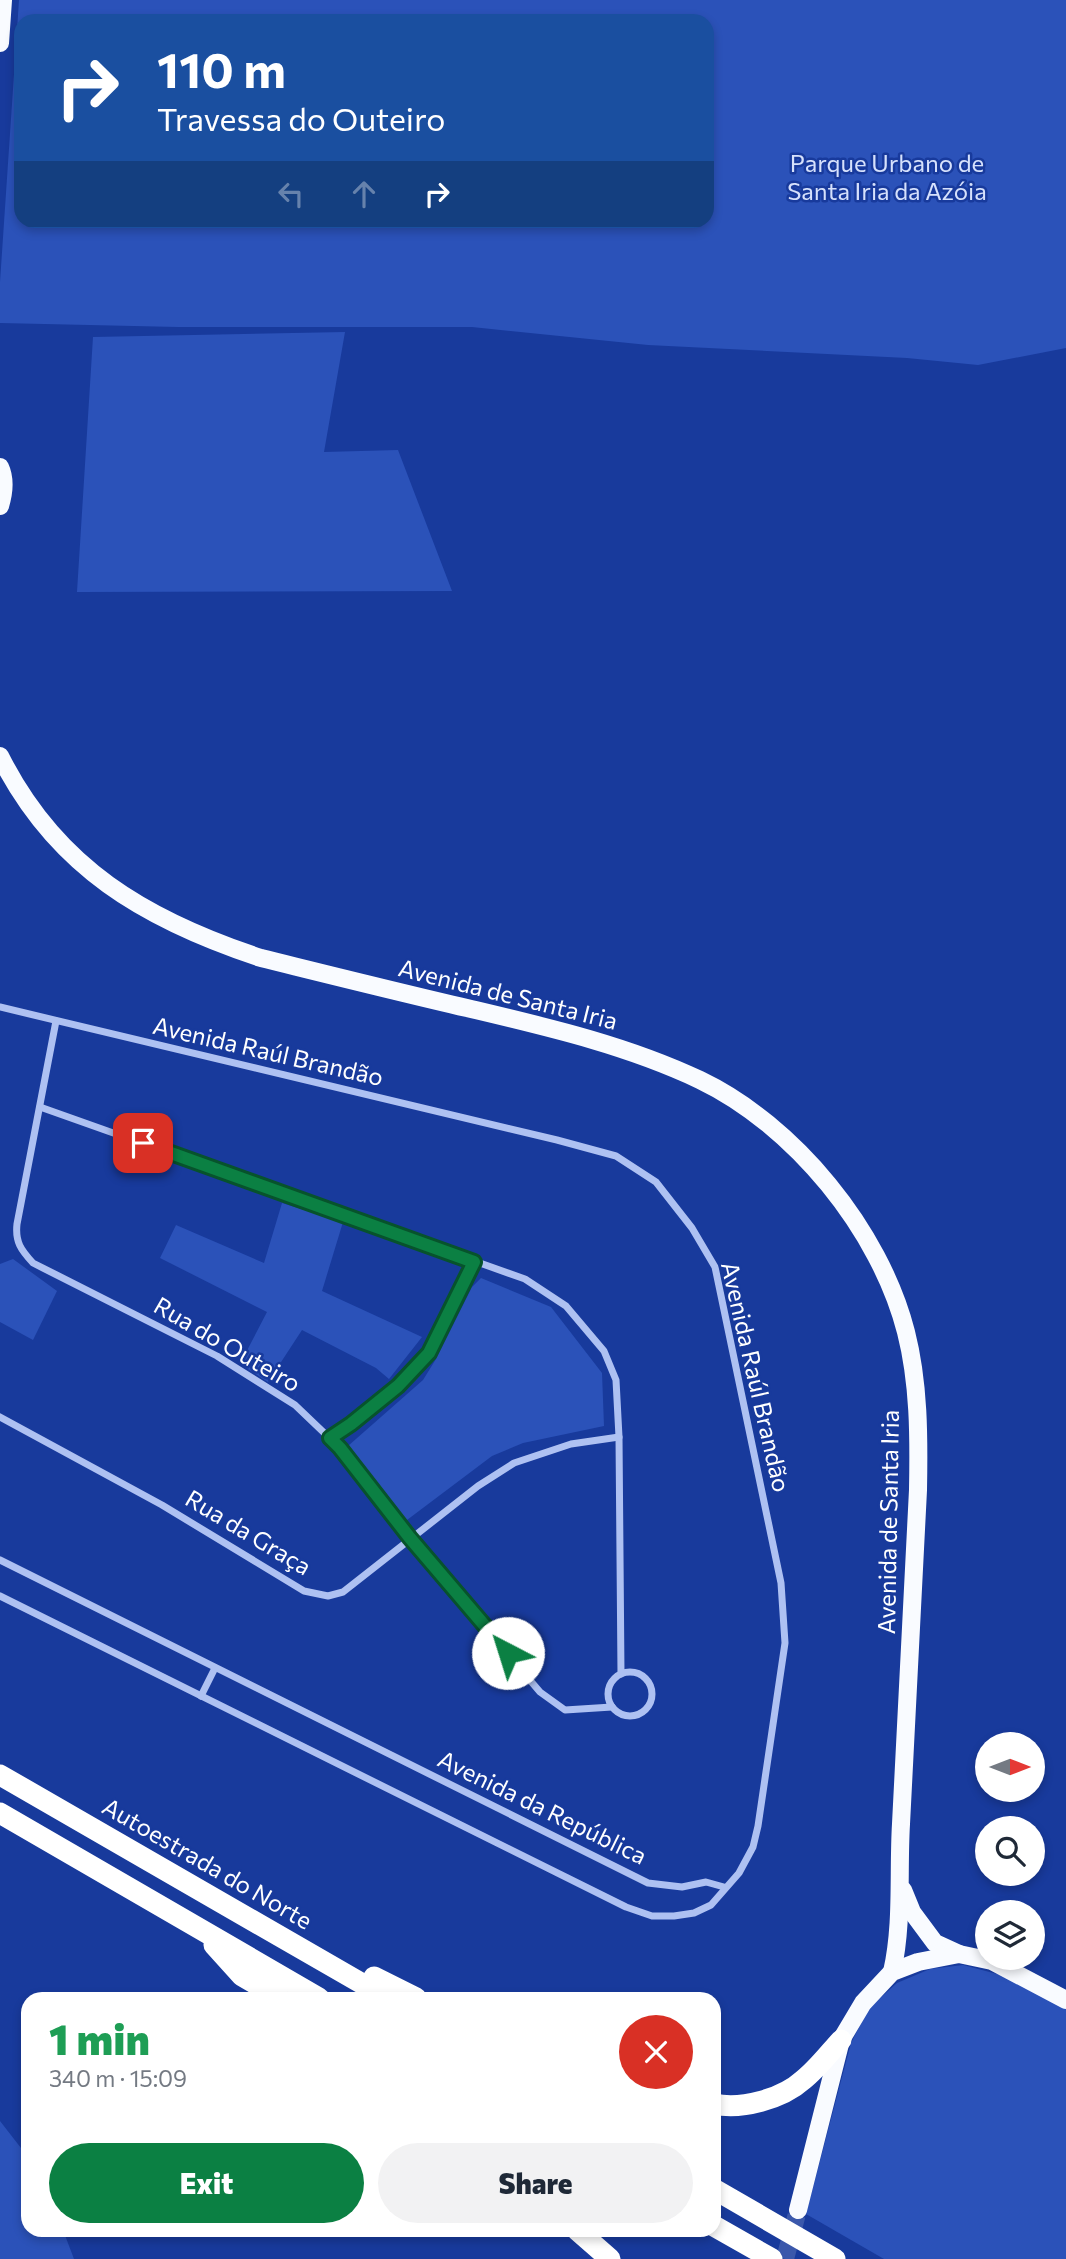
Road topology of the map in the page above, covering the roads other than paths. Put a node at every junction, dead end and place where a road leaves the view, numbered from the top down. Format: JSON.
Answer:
{"nodes":[{"id":1,"x":3,"y":0,"type":"edge"},
{"id":2,"x":0,"y":43,"type":"edge"},
{"id":3,"x":0,"y":467,"type":"edge"},
{"id":4,"x":0,"y":506,"type":"edge"},
{"id":5,"x":0,"y":756,"type":"edge"},
{"id":6,"x":0,"y":1007,"type":"edge"},
{"id":7,"x":56,"y":1021,"type":"junction"},
{"id":8,"x":40,"y":1107,"type":"junction"},
{"id":9,"x":474,"y":1262,"type":"junction"},
{"id":10,"x":0,"y":1417,"type":"edge"},
{"id":11,"x":619,"y":1437,"type":"junction"},
{"id":12,"x":330,"y":1438,"type":"junction"},
{"id":13,"x":410,"y":1538,"type":"junction"},
{"id":14,"x":0,"y":1560,"type":"edge"},
{"id":15,"x":0,"y":1596,"type":"edge"},
{"id":16,"x":215,"y":1668,"type":"junction"},
{"id":17,"x":621,"y":1674,"type":"junction"},
{"id":18,"x":201,"y":1696,"type":"junction"},
{"id":19,"x":612,"y":1707,"type":"junction"},
{"id":20,"x":0,"y":1775,"type":"edge"},
{"id":21,"x":0,"y":1813,"type":"edge"},
{"id":22,"x":899,"y":1880,"type":"junction"},
{"id":23,"x":724,"y":1887,"type":"junction"},
{"id":24,"x":201,"y":1931,"type":"junction"},
{"id":25,"x":298,"y":1947,"type":"junction"},
{"id":26,"x":959,"y":1954,"type":"junction"},
{"id":27,"x":892,"y":1972,"type":"junction"},
{"id":28,"x":270,"y":1992,"type":"edge"},
{"id":29,"x":308,"y":1992,"type":"edge"},
{"id":30,"x":377,"y":1992,"type":"edge"},
{"id":31,"x":404,"y":1992,"type":"edge"},
{"id":32,"x":1066,"y":2000,"type":"edge"},
{"id":33,"x":841,"y":2040,"type":"junction"},
{"id":34,"x":721,"y":2106,"type":"edge"},
{"id":35,"x":721,"y":2193,"type":"edge"},
{"id":36,"x":798,"y":2210,"type":"tunnel mouth"},
{"id":37,"x":721,"y":2230,"type":"edge"},
{"id":38,"x":585,"y":2237,"type":"edge"},
{"id":39,"x":610,"y":2259,"type":"edge"},
{"id":40,"x":772,"y":2259,"type":"edge"},
{"id":41,"x":835,"y":2259,"type":"edge"}],
"edges":[{"from":1,"to":2,"type":"main road"},
{"from":3,"to":4,"type":"main road"},
{"from":5,"to":22,"type":"main road","name":"Avenida de Santa Iria"},
{"from":6,"to":7,"type":"street","name":"Avenida Raúl Brandão"},
{"from":7,"to":8,"type":"street","name":"Rua do Outeiro"},
{"from":7,"to":23,"type":"street","name":"Avenida Raúl Brandão"},
{"from":8,"to":9,"type":"street"},
{"from":8,"to":12,"type":"street","name":"Rua do Outeiro"},
{"from":9,"to":11,"type":"street"},
{"from":9,"to":12,"type":"street"},
{"from":10,"to":13,"type":"street","name":"Rua da Graça"},
{"from":11,"to":13,"type":"street","name":"Rua da Graça"},
{"from":11,"to":17,"type":"street"},
{"from":12,"to":13,"type":"street","name":"Rua do Outeiro"},
{"from":13,"to":19,"type":"street","name":"Rua do Outeiro"},
{"from":14,"to":16,"type":"street","name":"Avenida da República"},
{"from":15,"to":18,"type":"street","name":"Avenida da República"},
{"from":16,"to":18,"type":"street"},
{"from":16,"to":23,"type":"street","name":"Avenida da República"},
{"from":17,"to":19,"type":"street"},
{"from":17,"to":19,"type":"street"},
{"from":18,"to":23,"type":"street","name":"Avenida da República"},
{"from":20,"to":25,"type":"highway","name":"Autoestrada do Norte"},
{"from":21,"to":24,"type":"highway"},
{"from":22,"to":26,"type":"main road","name":"Avenida de Santa Iria"},
{"from":22,"to":27,"type":"main road","name":"Avenida de Santa Iria"},
{"from":24,"to":28,"type":"highway"},
{"from":24,"to":29,"type":"highway"},
{"from":25,"to":30,"type":"highway","name":"Autoestrada do Norte"},
{"from":25,"to":31,"type":"highway"},
{"from":26,"to":27,"type":"main road"},
{"from":26,"to":32,"type":"main road"},
{"from":27,"to":33,"type":"main road"},
{"from":33,"to":34,"type":"highway"},
{"from":33,"to":36,"type":"main road"},
{"from":35,"to":41,"type":"highway"},
{"from":37,"to":40,"type":"highway"},
{"from":38,"to":39,"type":"highway"}]}
